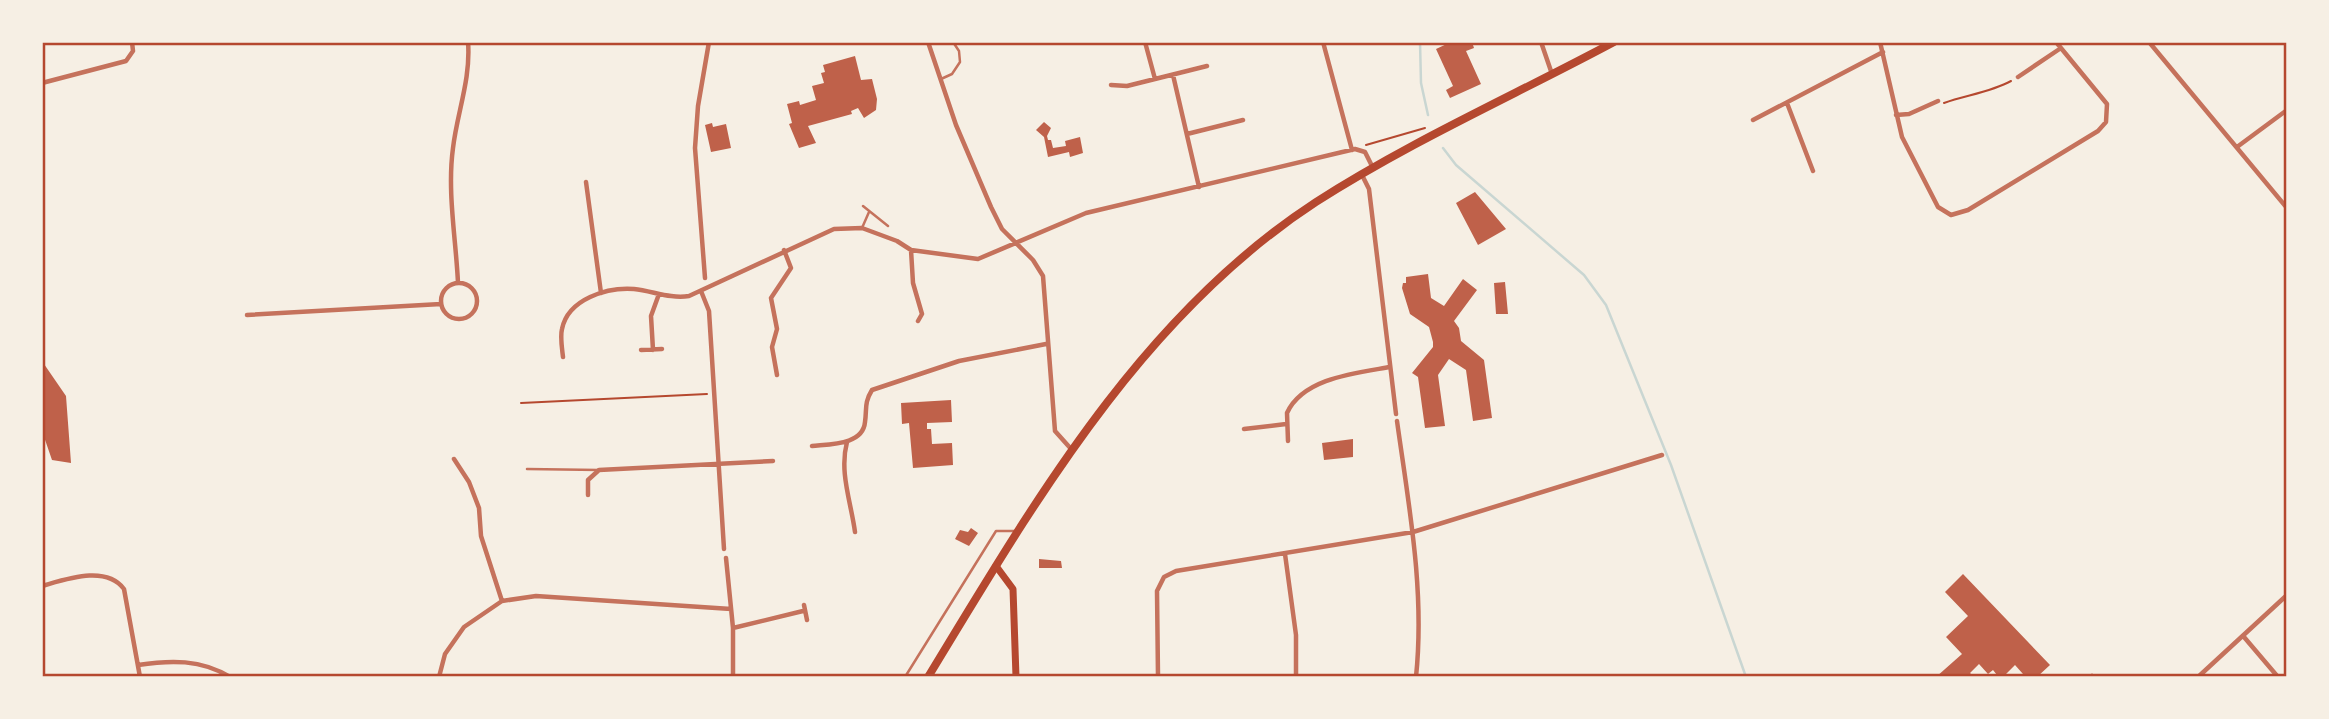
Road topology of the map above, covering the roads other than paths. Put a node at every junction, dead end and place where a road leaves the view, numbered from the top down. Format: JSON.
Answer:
{"nodes":[{"id":1,"x":132,"y":42,"type":"edge"},
{"id":2,"x":468,"y":42,"type":"edge"},
{"id":3,"x":709,"y":42,"type":"edge"},
{"id":4,"x":928,"y":42,"type":"edge"},
{"id":5,"x":953,"y":42,"type":"edge"},
{"id":6,"x":1145,"y":42,"type":"edge"},
{"id":7,"x":1323,"y":42,"type":"edge"},
{"id":8,"x":1541,"y":42,"type":"edge"},
{"id":9,"x":1614,"y":42,"type":"edge"},
{"id":10,"x":1880,"y":42,"type":"edge"},
{"id":11,"x":2056,"y":42,"type":"edge"},
{"id":12,"x":2149,"y":42,"type":"edge"},
{"id":13,"x":2061,"y":48,"type":"junction"},
{"id":14,"x":1883,"y":52,"type":"junction"},
{"id":15,"x":1207,"y":66,"type":"dead end"},
{"id":16,"x":1173,"y":75,"type":"junction"},
{"id":17,"x":1552,"y":75,"type":"junction"},
{"id":18,"x":2018,"y":77,"type":"road end"},
{"id":19,"x":940,"y":79,"type":"junction"},
{"id":20,"x":1155,"y":79,"type":"junction"},
{"id":21,"x":42,"y":83,"type":"edge"},
{"id":22,"x":1111,"y":85,"type":"dead end"},
{"id":23,"x":1938,"y":101,"type":"road end"},
{"id":24,"x":1787,"y":103,"type":"junction"},
{"id":25,"x":2287,"y":110,"type":"edge"},
{"id":26,"x":1896,"y":115,"type":"junction"},
{"id":27,"x":1243,"y":120,"type":"dead end"},
{"id":28,"x":1753,"y":120,"type":"dead end"},
{"id":29,"x":1187,"y":134,"type":"junction"},
{"id":30,"x":2237,"y":148,"type":"junction"},
{"id":31,"x":1352,"y":150,"type":"junction"},
{"id":32,"x":1373,"y":169,"type":"junction"},
{"id":33,"x":1813,"y":171,"type":"dead end"},
{"id":34,"x":1362,"y":175,"type":"junction"},
{"id":35,"x":586,"y":182,"type":"dead end"},
{"id":36,"x":1199,"y":187,"type":"junction"},
{"id":37,"x":863,"y":206,"type":"dead end"},
{"id":38,"x":2287,"y":208,"type":"edge"},
{"id":39,"x":869,"y":211,"type":"junction"},
{"id":40,"x":888,"y":226,"type":"dead end"},
{"id":41,"x":862,"y":228,"type":"junction"},
{"id":42,"x":1019,"y":244,"type":"junction"},
{"id":43,"x":784,"y":250,"type":"junction"},
{"id":44,"x":911,"y":250,"type":"junction"},
{"id":45,"x":705,"y":278,"type":"dead end"},
{"id":46,"x":458,"y":283,"type":"junction"},
{"id":47,"x":701,"y":291,"type":"junction"},
{"id":48,"x":601,"y":293,"type":"junction"},
{"id":49,"x":659,"y":293,"type":"junction"},
{"id":50,"x":442,"y":304,"type":"junction"},
{"id":51,"x":247,"y":315,"type":"dead end"},
{"id":52,"x":918,"y":321,"type":"dead end"},
{"id":53,"x":1046,"y":344,"type":"junction"},
{"id":54,"x":662,"y":349,"type":"dead end"},
{"id":55,"x":641,"y":350,"type":"dead end"},
{"id":56,"x":653,"y":350,"type":"junction"},
{"id":57,"x":562,"y":356,"type":"dead end"},
{"id":58,"x":1391,"y":367,"type":"junction"},
{"id":59,"x":777,"y":375,"type":"dead end"},
{"id":60,"x":1396,"y":414,"type":"joint"},
{"id":61,"x":1397,"y":421,"type":"joint"},
{"id":62,"x":1286,"y":424,"type":"junction"},
{"id":63,"x":1244,"y":429,"type":"dead end"},
{"id":64,"x":1288,"y":441,"type":"dead end"},
{"id":65,"x":846,"y":442,"type":"junction"},
{"id":66,"x":812,"y":446,"type":"dead end"},
{"id":67,"x":1073,"y":451,"type":"junction"},
{"id":68,"x":1662,"y":455,"type":"dead end"},
{"id":69,"x":454,"y":459,"type":"dead end"},
{"id":70,"x":773,"y":461,"type":"dead end"},
{"id":71,"x":719,"y":464,"type":"junction"},
{"id":72,"x":527,"y":469,"type":"dead end"},
{"id":73,"x":599,"y":470,"type":"junction"},
{"id":74,"x":588,"y":495,"type":"dead end"},
{"id":75,"x":1018,"y":531,"type":"junction"},
{"id":76,"x":855,"y":532,"type":"dead end"},
{"id":77,"x":1413,"y":532,"type":"junction"},
{"id":78,"x":724,"y":549,"type":"dead end"},
{"id":79,"x":1285,"y":554,"type":"junction"},
{"id":80,"x":726,"y":558,"type":"dead end"},
{"id":81,"x":996,"y":566,"type":"junction"},
{"id":82,"x":42,"y":586,"type":"edge"},
{"id":83,"x":2287,"y":595,"type":"edge"},
{"id":84,"x":502,"y":601,"type":"junction"},
{"id":85,"x":731,"y":609,"type":"junction"},
{"id":86,"x":807,"y":620,"type":"dead end"},
{"id":87,"x":733,"y":628,"type":"junction"},
{"id":88,"x":2244,"y":637,"type":"junction"},
{"id":89,"x":138,"y":665,"type":"junction"},
{"id":90,"x":140,"y":677,"type":"edge"},
{"id":91,"x":230,"y":677,"type":"edge"},
{"id":92,"x":439,"y":677,"type":"edge"},
{"id":93,"x":733,"y":677,"type":"edge"},
{"id":94,"x":905,"y":677,"type":"edge"},
{"id":95,"x":928,"y":677,"type":"edge"},
{"id":96,"x":1016,"y":677,"type":"edge"},
{"id":97,"x":1158,"y":677,"type":"edge"},
{"id":98,"x":1296,"y":677,"type":"edge"},
{"id":99,"x":1416,"y":677,"type":"edge"},
{"id":100,"x":2198,"y":677,"type":"edge"},
{"id":101,"x":2278,"y":677,"type":"edge"}],
"edges":[{"from":1,"to":21,"type":"street"},
{"from":2,"to":46,"type":"street"},
{"from":3,"to":45,"type":"street"},
{"from":4,"to":19,"type":"street"},
{"from":5,"to":19,"type":"lane"},
{"from":6,"to":20,"type":"street"},
{"from":7,"to":31,"type":"street"},
{"from":8,"to":17,"type":"street"},
{"from":9,"to":17,"type":"main road"},
{"from":10,"to":14,"type":"street"},
{"from":11,"to":13,"type":"street"},
{"from":12,"to":30,"type":"street"},
{"from":13,"to":18,"type":"street"},
{"from":13,"to":26,"type":"street"},
{"from":14,"to":24,"type":"street"},
{"from":14,"to":26,"type":"street"},
{"from":15,"to":16,"type":"street"},
{"from":16,"to":20,"type":"street"},
{"from":16,"to":29,"type":"street"},
{"from":17,"to":32,"type":"main road"},
{"from":19,"to":42,"type":"street"},
{"from":20,"to":22,"type":"street"},
{"from":23,"to":26,"type":"street"},
{"from":24,"to":28,"type":"street"},
{"from":24,"to":33,"type":"street"},
{"from":25,"to":30,"type":"street"},
{"from":27,"to":29,"type":"street"},
{"from":29,"to":36,"type":"street"},
{"from":30,"to":38,"type":"street"},
{"from":31,"to":32,"type":"street"},
{"from":31,"to":36,"type":"street"},
{"from":32,"to":34,"type":"main road"},
{"from":34,"to":58,"type":"street"},
{"from":34,"to":67,"type":"main road"},
{"from":35,"to":48,"type":"street"},
{"from":36,"to":42,"type":"street"},
{"from":37,"to":39,"type":"lane"},
{"from":39,"to":40,"type":"lane"},
{"from":39,"to":41,"type":"lane"},
{"from":41,"to":43,"type":"street"},
{"from":41,"to":44,"type":"street"},
{"from":42,"to":44,"type":"street"},
{"from":42,"to":53,"type":"street"},
{"from":43,"to":47,"type":"street"},
{"from":43,"to":59,"type":"street"},
{"from":44,"to":52,"type":"street"},
{"from":46,"to":50,"type":"street"},
{"from":46,"to":50,"type":"street"},
{"from":47,"to":49,"type":"street"},
{"from":47,"to":71,"type":"street"},
{"from":48,"to":49,"type":"street"},
{"from":48,"to":57,"type":"street"},
{"from":49,"to":56,"type":"street"},
{"from":50,"to":51,"type":"street"},
{"from":53,"to":65,"type":"street"},
{"from":53,"to":67,"type":"street"},
{"from":54,"to":56,"type":"street"},
{"from":55,"to":56,"type":"street"},
{"from":58,"to":60,"type":"street"},
{"from":58,"to":62,"type":"street"},
{"from":60,"to":61,"type":"lane"},
{"from":61,"to":77,"type":"street"},
{"from":62,"to":63,"type":"street"},
{"from":62,"to":64,"type":"street"},
{"from":65,"to":66,"type":"street"},
{"from":65,"to":76,"type":"street"},
{"from":67,"to":75,"type":"main road"},
{"from":68,"to":77,"type":"street"},
{"from":69,"to":84,"type":"street"},
{"from":70,"to":71,"type":"street"},
{"from":71,"to":73,"type":"street"},
{"from":71,"to":78,"type":"street"},
{"from":72,"to":73,"type":"lane"},
{"from":73,"to":74,"type":"street"},
{"from":75,"to":81,"type":"main road"},
{"from":75,"to":94,"type":"lane"},
{"from":77,"to":79,"type":"street"},
{"from":77,"to":99,"type":"street"},
{"from":79,"to":97,"type":"street"},
{"from":79,"to":98,"type":"street"},
{"from":80,"to":85,"type":"street"},
{"from":81,"to":95,"type":"main road"},
{"from":81,"to":96,"type":"main road"},
{"from":82,"to":89,"type":"street"},
{"from":83,"to":88,"type":"street"},
{"from":84,"to":85,"type":"street"},
{"from":84,"to":92,"type":"street"},
{"from":85,"to":87,"type":"street"},
{"from":86,"to":87,"type":"street"},
{"from":87,"to":93,"type":"street"},
{"from":88,"to":100,"type":"street"},
{"from":88,"to":101,"type":"street"},
{"from":89,"to":90,"type":"street"},
{"from":89,"to":91,"type":"street"}]}
